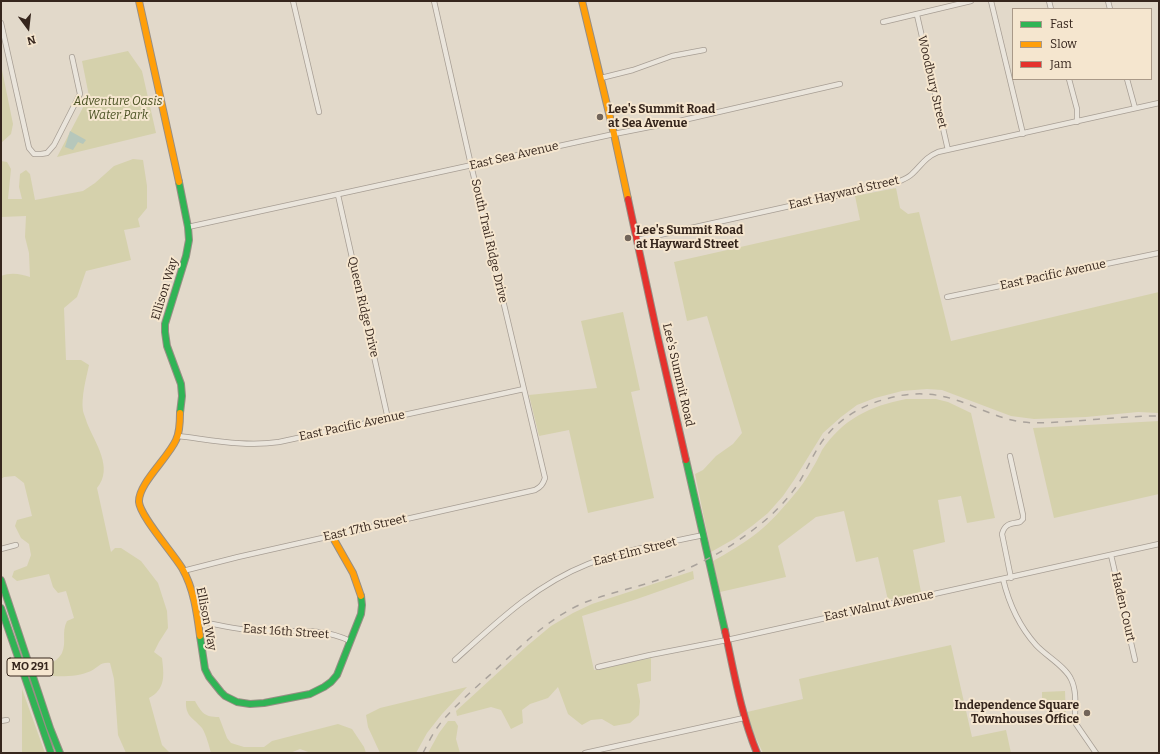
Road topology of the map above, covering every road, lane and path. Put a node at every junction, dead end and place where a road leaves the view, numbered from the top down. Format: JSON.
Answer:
{"nodes":[{"id":1,"x":139,"y":1,"type":"edge"},
{"id":2,"x":293,"y":1,"type":"edge"},
{"id":3,"x":434,"y":1,"type":"edge"},
{"id":4,"x":582,"y":1,"type":"edge"},
{"id":5,"x":971,"y":1,"type":"edge"},
{"id":6,"x":991,"y":1,"type":"edge"},
{"id":7,"x":917,"y":15,"type":"junction"},
{"id":8,"x":883,"y":22,"type":"dead end"},
{"id":9,"x":1,"y":23,"type":"edge"},
{"id":10,"x":704,"y":50,"type":"dead end"},
{"id":11,"x":72,"y":57,"type":"dead end"},
{"id":12,"x":601,"y":78,"type":"junction"},
{"id":13,"x":1069,"y":80,"type":"edge"},
{"id":14,"x":1127,"y":80,"type":"edge"},
{"id":15,"x":840,"y":84,"type":"dead end"},
{"id":16,"x":1159,"y":103,"type":"edge"},
{"id":17,"x":1135,"y":108,"type":"junction"},
{"id":18,"x":318,"y":112,"type":"dead end"},
{"id":19,"x":1077,"y":122,"type":"junction"},
{"id":20,"x":614,"y":134,"type":"junction"},
{"id":21,"x":1023,"y":134,"type":"junction"},
{"id":22,"x":948,"y":150,"type":"junction"},
{"id":23,"x":471,"y":166,"type":"junction"},
{"id":24,"x":338,"y":195,"type":"junction"},
{"id":25,"x":188,"y":227,"type":"junction"},
{"id":26,"x":637,"y":240,"type":"junction"},
{"id":27,"x":1159,"y":253,"type":"edge"},
{"id":28,"x":947,"y":297,"type":"dead end"},
{"id":29,"x":524,"y":390,"type":"junction"},
{"id":30,"x":388,"y":419,"type":"junction"},
{"id":31,"x":178,"y":436,"type":"junction"},
{"id":32,"x":1010,"y":456,"type":"dead end"},
{"id":33,"x":544,"y":482,"type":"joint"},
{"id":34,"x":703,"y":535,"type":"junction"},
{"id":35,"x":332,"y":536,"type":"junction"},
{"id":36,"x":1159,"y":544,"type":"edge"},
{"id":37,"x":16,"y":545,"type":"dead end"},
{"id":38,"x":1,"y":549,"type":"edge"},
{"id":39,"x":1111,"y":555,"type":"junction"},
{"id":40,"x":183,"y":571,"type":"junction"},
{"id":41,"x":1011,"y":578,"type":"junction"},
{"id":42,"x":1004,"y":579,"type":"junction"},
{"id":43,"x":1,"y":580,"type":"edge"},
{"id":44,"x":1,"y":608,"type":"edge"},
{"id":45,"x":198,"y":621,"type":"junction"},
{"id":46,"x":727,"y":640,"type":"junction"},
{"id":47,"x":350,"y":641,"type":"junction"},
{"id":48,"x":455,"y":660,"type":"dead end"},
{"id":49,"x":1135,"y":660,"type":"dead end"},
{"id":50,"x":598,"y":667,"type":"dead end"},
{"id":51,"x":744,"y":718,"type":"junction"},
{"id":52,"x":7,"y":720,"type":"dead end"},
{"id":53,"x":1,"y":721,"type":"edge"},
{"id":54,"x":51,"y":753,"type":"edge"},
{"id":55,"x":60,"y":753,"type":"edge"},
{"id":56,"x":585,"y":753,"type":"edge"},
{"id":57,"x":757,"y":753,"type":"edge"},
{"id":58,"x":1096,"y":753,"type":"edge"}],
"edges":[{"from":1,"to":25,"type":"main road","name":"Ellison Way"},
{"from":2,"to":18,"type":"street"},
{"from":3,"to":23,"type":"street","name":"South Trail Ridge Drive"},
{"from":4,"to":12,"type":"main road","name":"Lee's Summit Road"},
{"from":5,"to":7,"type":"street"},
{"from":6,"to":21,"type":"street"},
{"from":7,"to":8,"type":"street"},
{"from":7,"to":22,"type":"street","name":"Woodbury Street"},
{"from":9,"to":11,"type":"street"},
{"from":10,"to":12,"type":"street"},
{"from":12,"to":20,"type":"main road","name":"Lee's Summit Road"},
{"from":13,"to":19,"type":"street"},
{"from":14,"to":17,"type":"street"},
{"from":15,"to":20,"type":"street","name":"East Sea Avenue"},
{"from":16,"to":17,"type":"street","name":"East Hayward Street"},
{"from":17,"to":19,"type":"street","name":"East Hayward Street"},
{"from":19,"to":21,"type":"street","name":"East Hayward Street"},
{"from":20,"to":23,"type":"street","name":"East Sea Avenue"},
{"from":20,"to":26,"type":"main road","name":"Lee's Summit Road"},
{"from":21,"to":22,"type":"street","name":"East Hayward Street"},
{"from":22,"to":26,"type":"street","name":"East Hayward Street"},
{"from":23,"to":24,"type":"street","name":"East Sea Avenue"},
{"from":23,"to":29,"type":"street","name":"South Trail Ridge Drive"},
{"from":24,"to":25,"type":"street","name":"East Sea Avenue"},
{"from":24,"to":30,"type":"street","name":"Queen Ridge Drive"},
{"from":25,"to":31,"type":"main road","name":"Ellison Way"},
{"from":26,"to":34,"type":"main road","name":"Lee's Summit Road"},
{"from":27,"to":28,"type":"street","name":"East Pacific Avenue"},
{"from":29,"to":30,"type":"street","name":"East Pacific Avenue"},
{"from":29,"to":33,"type":"street","name":"South Trail Ridge Drive"},
{"from":30,"to":31,"type":"street","name":"East Pacific Avenue"},
{"from":31,"to":40,"type":"main road","name":"Ellison Way"},
{"from":32,"to":41,"type":"street"},
{"from":33,"to":35,"type":"street","name":"East 17th Street"},
{"from":34,"to":46,"type":"main road","name":"Lee's Summit Road"},
{"from":34,"to":48,"type":"street","name":"East Elm Street"},
{"from":35,"to":40,"type":"street","name":"East 17th Street"},
{"from":35,"to":47,"type":"main road"},
{"from":36,"to":39,"type":"street","name":"East Walnut Avenue"},
{"from":37,"to":38,"type":"street"},
{"from":39,"to":41,"type":"street","name":"East Walnut Avenue"},
{"from":39,"to":49,"type":"street","name":"Haden Court"},
{"from":40,"to":45,"type":"main road","name":"Ellison Way"},
{"from":41,"to":42,"type":"street","name":"East Walnut Avenue"},
{"from":42,"to":46,"type":"street","name":"East Walnut Avenue"},
{"from":42,"to":58,"type":"street"},
{"from":43,"to":55,"type":"main road","number":"MO 291"},
{"from":44,"to":54,"type":"main road","number":"MO 291"},
{"from":45,"to":47,"type":"street","name":"East 16th Street"},
{"from":45,"to":47,"type":"main road","name":"Ellison Way"},
{"from":46,"to":50,"type":"street","name":"East Walnut Avenue"},
{"from":46,"to":51,"type":"main road","name":"Lee's Summit Road"},
{"from":51,"to":56,"type":"street"},
{"from":51,"to":57,"type":"main road","name":"Lee's Summit Road"},
{"from":52,"to":53,"type":"street"}]}
